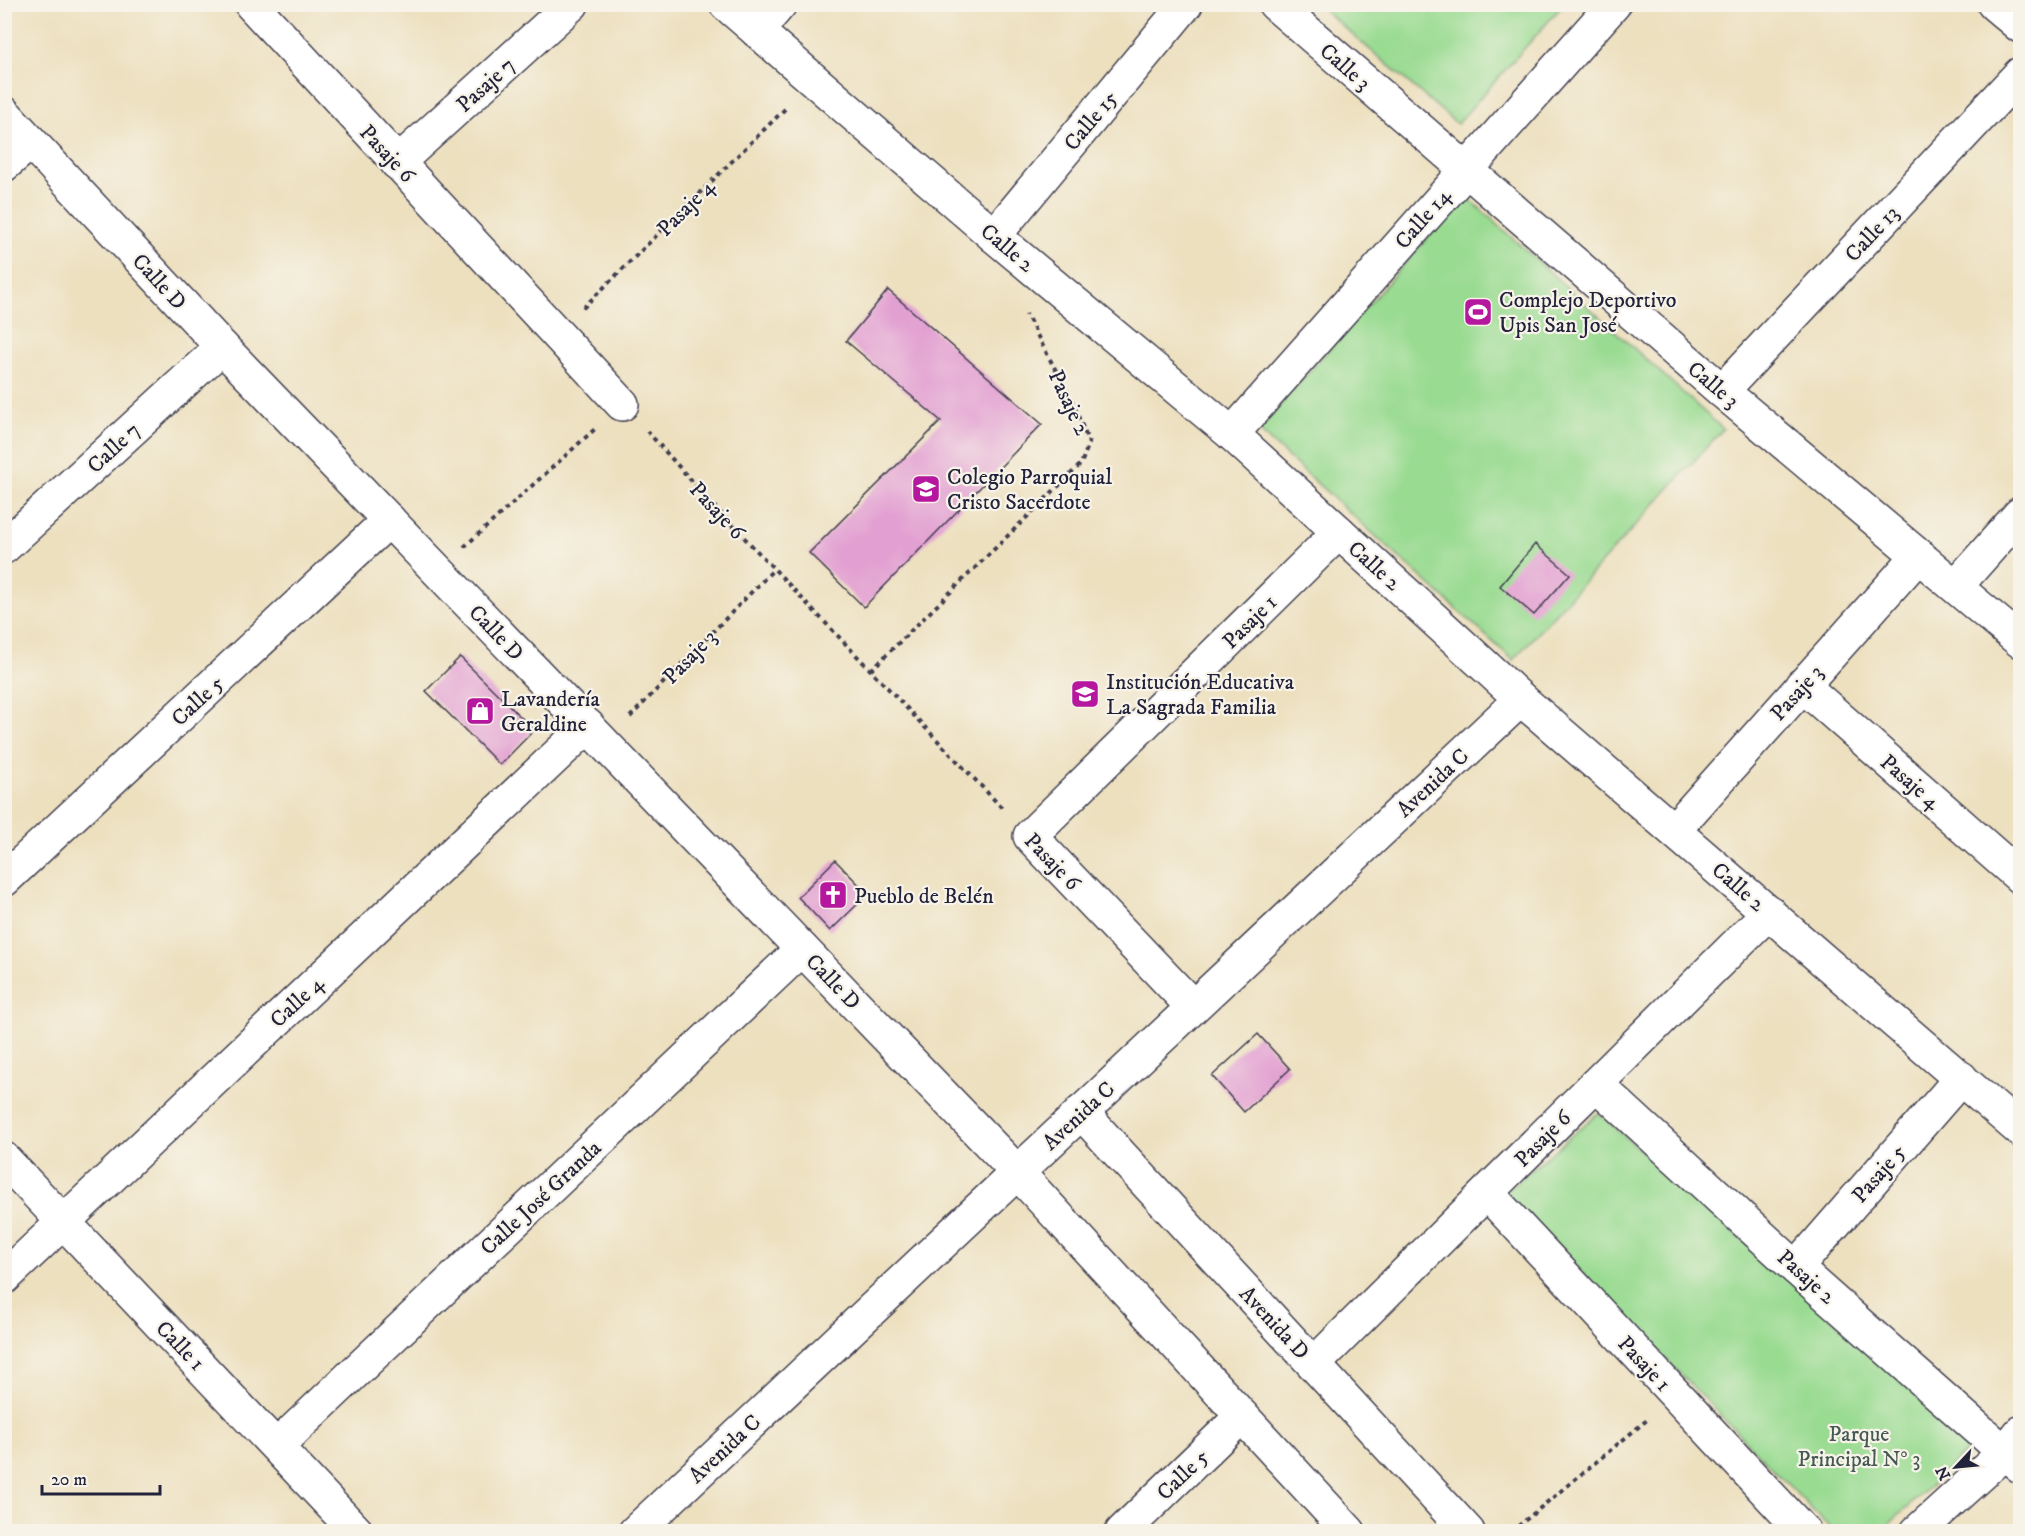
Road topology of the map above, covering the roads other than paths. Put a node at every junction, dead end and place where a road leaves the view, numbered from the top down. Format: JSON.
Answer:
{"nodes":[{"id":1,"x":572,"y":4,"type":"edge"},
{"id":2,"x":726,"y":4,"type":"edge"},
{"id":3,"x":780,"y":4,"type":"edge"},
{"id":4,"x":1186,"y":4,"type":"edge"},
{"id":5,"x":1275,"y":4,"type":"edge"},
{"id":6,"x":1614,"y":4,"type":"edge"},
{"id":7,"x":1994,"y":4,"type":"edge"},
{"id":8,"x":255,"y":6,"type":"edge"},
{"id":9,"x":2020,"y":26,"type":"edge"},
{"id":10,"x":757,"y":31,"type":"junction"},
{"id":11,"x":2020,"y":74,"type":"edge"},
{"id":12,"x":4,"y":113,"type":"edge"},
{"id":13,"x":31,"y":142,"type":"junction"},
{"id":14,"x":397,"y":163,"type":"junction"},
{"id":15,"x":4,"y":165,"type":"edge"},
{"id":16,"x":1465,"y":169,"type":"junction"},
{"id":17,"x":994,"y":236,"type":"junction"},
{"id":18,"x":222,"y":347,"type":"junction"},
{"id":19,"x":1722,"y":392,"type":"junction"},
{"id":20,"x":622,"y":404,"type":"road end"},
{"id":21,"x":1232,"y":434,"type":"junction"},
{"id":22,"x":2020,"y":514,"type":"edge"},
{"id":23,"x":388,"y":520,"type":"junction"},
{"id":24,"x":1339,"y":532,"type":"junction"},
{"id":25,"x":4,"y":547,"type":"edge"},
{"id":26,"x":1919,"y":555,"type":"junction"},
{"id":27,"x":1956,"y":586,"type":"junction"},
{"id":28,"x":2020,"y":641,"type":"edge"},
{"id":29,"x":1802,"y":685,"type":"junction"},
{"id":30,"x":1521,"y":699,"type":"junction"},
{"id":31,"x":596,"y":735,"type":"junction"},
{"id":32,"x":1674,"y":830,"type":"junction"},
{"id":33,"x":1030,"y":836,"type":"joint"},
{"id":34,"x":2020,"y":877,"type":"edge"},
{"id":35,"x":4,"y":880,"type":"edge"},
{"id":36,"x":1769,"y":912,"type":"junction"},
{"id":37,"x":802,"y":949,"type":"junction"},
{"id":38,"x":1193,"y":1007,"type":"junction"},
{"id":39,"x":1961,"y":1078,"type":"junction"},
{"id":40,"x":1596,"y":1084,"type":"junction"},
{"id":41,"x":1081,"y":1112,"type":"junction"},
{"id":42,"x":2020,"y":1130,"type":"edge"},
{"id":43,"x":4,"y":1159,"type":"edge"},
{"id":44,"x":1017,"y":1172,"type":"junction"},
{"id":45,"x":1487,"y":1193,"type":"junction"},
{"id":46,"x":63,"y":1221,"type":"junction"},
{"id":47,"x":1796,"y":1268,"type":"junction"},
{"id":48,"x":4,"y":1278,"type":"edge"},
{"id":49,"x":1314,"y":1364,"type":"junction"},
{"id":50,"x":1242,"y":1416,"type":"junction"},
{"id":51,"x":277,"y":1446,"type":"junction"},
{"id":52,"x":2015,"y":1450,"type":"edge"},
{"id":53,"x":357,"y":1532,"type":"edge"},
{"id":54,"x":635,"y":1532,"type":"edge"},
{"id":55,"x":1122,"y":1532,"type":"edge"},
{"id":56,"x":1349,"y":1532,"type":"edge"},
{"id":57,"x":1468,"y":1532,"type":"edge"},
{"id":58,"x":1804,"y":1532,"type":"edge"},
{"id":59,"x":1917,"y":1532,"type":"edge"}],
"edges":[{"from":1,"to":14,"type":"street","name":"Pasaje 7"},
{"from":2,"to":10,"type":"street","name":"Calle 2"},
{"from":3,"to":10,"type":"street"},
{"from":4,"to":17,"type":"street","name":"Calle 15"},
{"from":5,"to":16,"type":"street","name":"Calle 3"},
{"from":6,"to":16,"type":"street","name":"Calle 14"},
{"from":7,"to":9,"type":"street"},
{"from":8,"to":14,"type":"street","name":"Pasaje 6"},
{"from":10,"to":17,"type":"street","name":"Calle 2"},
{"from":11,"to":19,"type":"street","name":"Calle 13"},
{"from":12,"to":13,"type":"street","name":"Calle D"},
{"from":13,"to":15,"type":"street"},
{"from":13,"to":18,"type":"street","name":"Calle D"},
{"from":14,"to":20,"type":"street","name":"Pasaje 6"},
{"from":16,"to":19,"type":"street","name":"Calle 3"},
{"from":16,"to":21,"type":"street","name":"Calle 14"},
{"from":17,"to":21,"type":"street","name":"Calle 2"},
{"from":18,"to":23,"type":"street","name":"Calle D"},
{"from":18,"to":25,"type":"street","name":"Calle 7"},
{"from":19,"to":26,"type":"street","name":"Calle 3"},
{"from":21,"to":24,"type":"street","name":"Calle 2"},
{"from":22,"to":27,"type":"street"},
{"from":23,"to":31,"type":"street","name":"Calle D"},
{"from":23,"to":35,"type":"street","name":"Calle 5"},
{"from":24,"to":30,"type":"street","name":"Calle 2"},
{"from":24,"to":33,"type":"street","name":"Pasaje 1"},
{"from":26,"to":27,"type":"street","name":"Calle 3"},
{"from":26,"to":29,"type":"street","name":"Pasaje 3"},
{"from":27,"to":28,"type":"street","name":"Calle 3"},
{"from":29,"to":32,"type":"street","name":"Pasaje 3"},
{"from":29,"to":34,"type":"street","name":"Pasaje 4"},
{"from":30,"to":32,"type":"street","name":"Calle 2"},
{"from":30,"to":38,"type":"street","name":"Avenida C"},
{"from":31,"to":37,"type":"street","name":"Calle D"},
{"from":31,"to":46,"type":"street","name":"Calle 4"},
{"from":32,"to":36,"type":"street","name":"Calle 2"},
{"from":33,"to":38,"type":"street","name":"Pasaje 6"},
{"from":36,"to":39,"type":"street","name":"Calle 2"},
{"from":36,"to":40,"type":"street","name":"Pasaje 6"},
{"from":37,"to":44,"type":"street","name":"Calle D"},
{"from":37,"to":51,"type":"street","name":"Calle José Granda"},
{"from":38,"to":41,"type":"street","name":"Avenida C"},
{"from":39,"to":42,"type":"street","name":"Calle 2"},
{"from":39,"to":47,"type":"street","name":"Pasaje 5"},
{"from":40,"to":45,"type":"street","name":"Pasaje 6"},
{"from":40,"to":47,"type":"street","name":"Pasaje 2"},
{"from":41,"to":44,"type":"street","name":"Avenida C"},
{"from":41,"to":49,"type":"street","name":"Avenida D"},
{"from":43,"to":46,"type":"street","name":"Calle 1"},
{"from":44,"to":50,"type":"street"},
{"from":44,"to":54,"type":"street","name":"Avenida C"},
{"from":45,"to":49,"type":"street","name":"Pasaje 6"},
{"from":45,"to":58,"type":"street","name":"Pasaje 1"},
{"from":46,"to":48,"type":"street","name":"Calle 4"},
{"from":46,"to":51,"type":"street","name":"Calle 1"},
{"from":47,"to":52,"type":"street","name":"Pasaje 2"},
{"from":49,"to":57,"type":"street","name":"Avenida D"},
{"from":50,"to":55,"type":"street","name":"Calle 5"},
{"from":50,"to":56,"type":"street"},
{"from":51,"to":53,"type":"street","name":"Calle 1"},
{"from":52,"to":59,"type":"street"}]}
